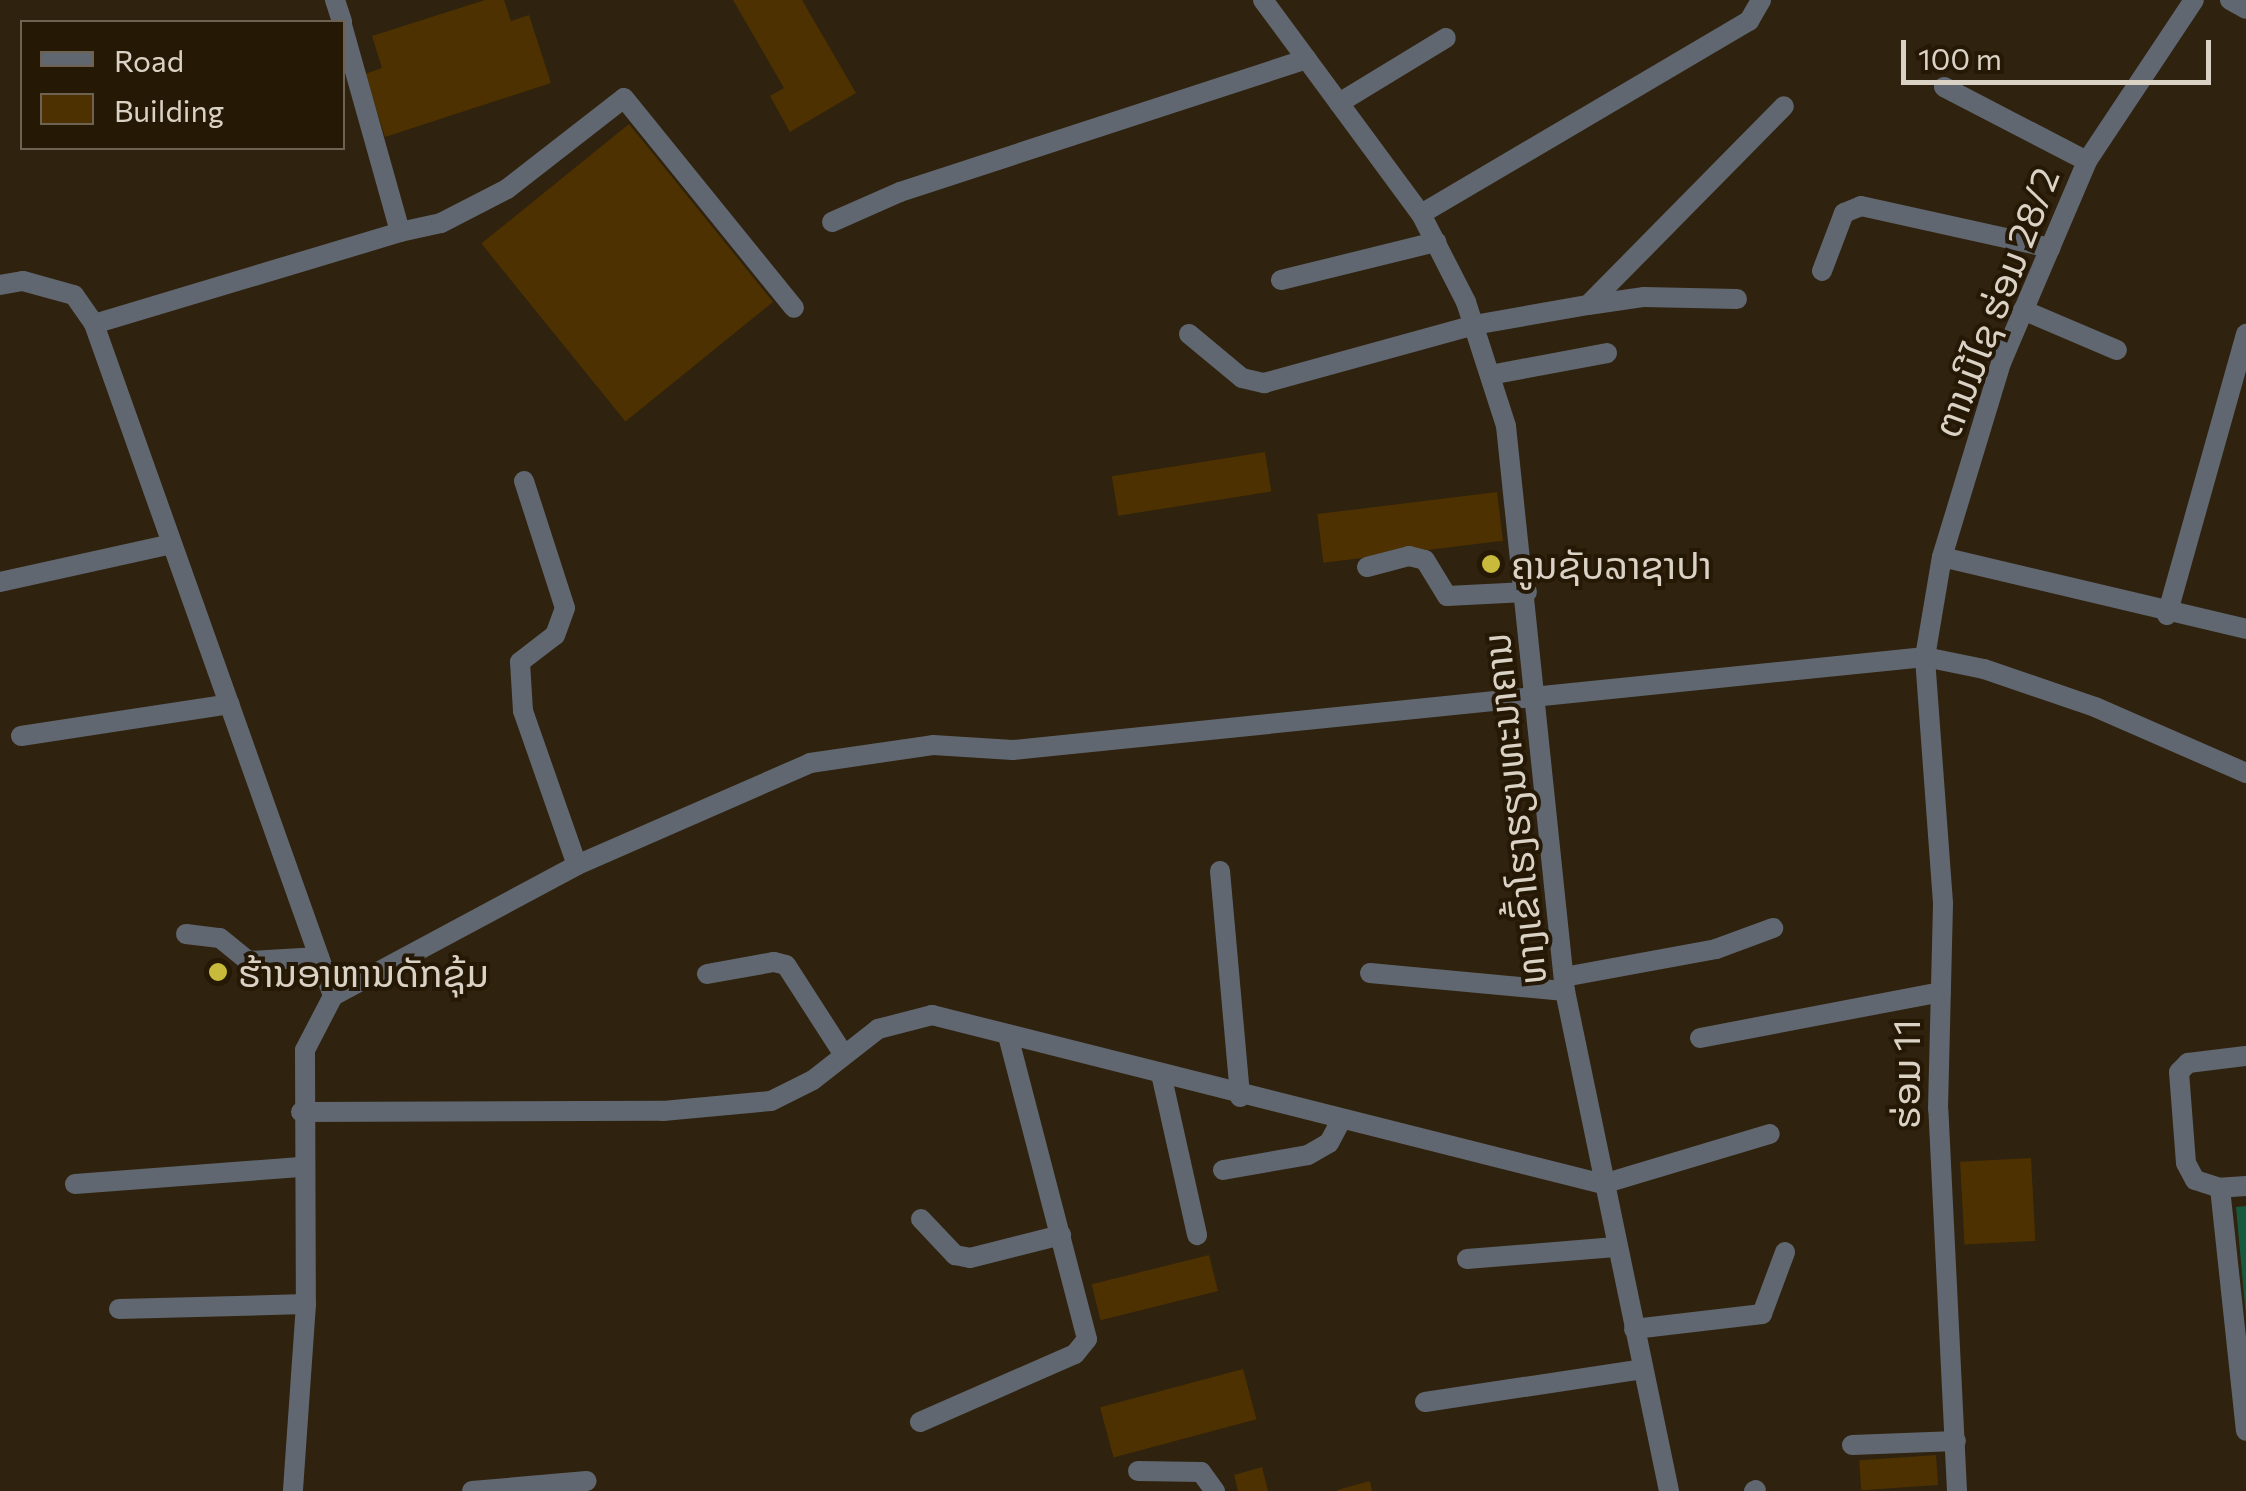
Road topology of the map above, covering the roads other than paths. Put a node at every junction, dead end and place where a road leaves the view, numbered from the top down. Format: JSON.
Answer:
{"nodes":[{"id":1,"x":1263,"y":0,"type":"edge"},
{"id":2,"x":1762,"y":0,"type":"edge"},
{"id":3,"x":2194,"y":0,"type":"edge"},
{"id":4,"x":2230,"y":0,"type":"edge"},
{"id":5,"x":2246,"y":9,"type":"edge"},
{"id":6,"x":345,"y":35,"type":"edge"},
{"id":7,"x":1446,"y":38,"type":"dead end"},
{"id":8,"x":1307,"y":60,"type":"junction"},
{"id":9,"x":1944,"y":87,"type":"dead end"},
{"id":10,"x":1339,"y":102,"type":"junction"},
{"id":11,"x":1784,"y":106,"type":"dead end"},
{"id":12,"x":2087,"y":161,"type":"junction"},
{"id":13,"x":1421,"y":214,"type":"junction"},
{"id":14,"x":832,"y":222,"type":"dead end"},
{"id":15,"x":400,"y":232,"type":"junction"},
{"id":16,"x":1436,"y":242,"type":"junction"},
{"id":17,"x":2050,"y":248,"type":"junction"},
{"id":18,"x":1822,"y":271,"type":"dead end"},
{"id":19,"x":1281,"y":280,"type":"dead end"},
{"id":20,"x":0,"y":285,"type":"edge"},
{"id":21,"x":1737,"y":299,"type":"dead end"},
{"id":22,"x":1588,"y":305,"type":"junction"},
{"id":23,"x":794,"y":308,"type":"dead end"},
{"id":24,"x":2023,"y":310,"type":"junction"},
{"id":25,"x":94,"y":324,"type":"junction"},
{"id":26,"x":1474,"y":326,"type":"junction"},
{"id":27,"x":1189,"y":334,"type":"dead end"},
{"id":28,"x":2246,"y":334,"type":"edge"},
{"id":29,"x":2118,"y":350,"type":"dead end"},
{"id":30,"x":1607,"y":354,"type":"dead end"},
{"id":31,"x":1490,"y":375,"type":"junction"},
{"id":32,"x":524,"y":481,"type":"dead end"},
{"id":33,"x":172,"y":544,"type":"junction"},
{"id":34,"x":1942,"y":557,"type":"junction"},
{"id":35,"x":1367,"y":567,"type":"dead end"},
{"id":36,"x":0,"y":582,"type":"edge"},
{"id":37,"x":1527,"y":592,"type":"junction"},
{"id":38,"x":2167,"y":616,"type":"junction"},
{"id":39,"x":2246,"y":629,"type":"edge"},
{"id":40,"x":1925,"y":657,"type":"junction"},
{"id":41,"x":1538,"y":700,"type":"junction"},
{"id":42,"x":230,"y":704,"type":"junction"},
{"id":43,"x":21,"y":736,"type":"dead end"},
{"id":44,"x":2246,"y":772,"type":"edge"},
{"id":45,"x":577,"y":864,"type":"junction"},
{"id":46,"x":1220,"y":871,"type":"dead end"},
{"id":47,"x":1773,"y":928,"type":"dead end"},
{"id":48,"x":186,"y":934,"type":"dead end"},
{"id":49,"x":319,"y":957,"type":"junction"},
{"id":50,"x":1370,"y":972,"type":"dead end"},
{"id":51,"x":707,"y":974,"type":"dead end"},
{"id":52,"x":1564,"y":984,"type":"junction"},
{"id":53,"x":1940,"y":992,"type":"junction"},
{"id":54,"x":332,"y":996,"type":"junction"},
{"id":55,"x":1700,"y":1038,"type":"dead end"},
{"id":56,"x":1009,"y":1040,"type":"junction"},
{"id":57,"x":842,"y":1052,"type":"junction"},
{"id":58,"x":2246,"y":1056,"type":"edge"},
{"id":59,"x":1162,"y":1078,"type":"junction"},
{"id":60,"x":1240,"y":1097,"type":"junction"},
{"id":61,"x":302,"y":1112,"type":"junction"},
{"id":62,"x":1340,"y":1122,"type":"junction"},
{"id":63,"x":1770,"y":1134,"type":"dead end"},
{"id":64,"x":304,"y":1167,"type":"junction"},
{"id":65,"x":1223,"y":1170,"type":"dead end"},
{"id":66,"x":75,"y":1184,"type":"dead end"},
{"id":67,"x":1603,"y":1184,"type":"junction"},
{"id":68,"x":2246,"y":1186,"type":"edge"},
{"id":69,"x":2220,"y":1188,"type":"junction"},
{"id":70,"x":922,"y":1219,"type":"dead end"},
{"id":71,"x":1061,"y":1235,"type":"junction"},
{"id":72,"x":1197,"y":1235,"type":"dead end"},
{"id":73,"x":1616,"y":1248,"type":"junction"},
{"id":74,"x":1785,"y":1252,"type":"dead end"},
{"id":75,"x":1468,"y":1259,"type":"dead end"},
{"id":76,"x":306,"y":1304,"type":"junction"},
{"id":77,"x":119,"y":1309,"type":"dead end"},
{"id":78,"x":1634,"y":1329,"type":"junction"},
{"id":79,"x":1643,"y":1369,"type":"junction"},
{"id":80,"x":1424,"y":1402,"type":"dead end"},
{"id":81,"x":920,"y":1422,"type":"dead end"},
{"id":82,"x":2246,"y":1431,"type":"edge"},
{"id":83,"x":1956,"y":1440,"type":"junction"},
{"id":84,"x":1852,"y":1445,"type":"dead end"},
{"id":85,"x":1138,"y":1472,"type":"dead end"},
{"id":86,"x":587,"y":1480,"type":"dead end"},
{"id":87,"x":293,"y":1491,"type":"edge"},
{"id":88,"x":472,"y":1491,"type":"edge"},
{"id":89,"x":1215,"y":1491,"type":"edge"},
{"id":90,"x":1669,"y":1491,"type":"edge"},
{"id":91,"x":1957,"y":1491,"type":"edge"}],
"edges":[{"from":1,"to":8,"type":"street","name":"ທາງເຂົ້າໂຮງຮຽນທະນາຄານ"},
{"from":2,"to":13,"type":"street"},
{"from":3,"to":12,"type":"street","name":"ຕານມີໄຊ ຮ່ອມ 28/2"},
{"from":4,"to":5,"type":"street"},
{"from":6,"to":15,"type":"street"},
{"from":7,"to":10,"type":"street"},
{"from":8,"to":10,"type":"street","name":"ທາງເຂົ້າໂຮງຮຽນທະນາຄານ"},
{"from":8,"to":14,"type":"street"},
{"from":9,"to":12,"type":"street"},
{"from":10,"to":13,"type":"street","name":"ທາງເຂົ້າໂຮງຮຽນທະນາຄານ"},
{"from":11,"to":22,"type":"street"},
{"from":12,"to":17,"type":"street","name":"ຕານມີໄຊ ຮ່ອມ 28/2"},
{"from":13,"to":16,"type":"street","name":"ທາງເຂົ້າໂຮງຮຽນທະນາຄານ"},
{"from":15,"to":23,"type":"street"},
{"from":15,"to":25,"type":"street"},
{"from":16,"to":19,"type":"street"},
{"from":16,"to":26,"type":"street","name":"ທາງເຂົ້າໂຮງຮຽນທະນາຄານ"},
{"from":17,"to":18,"type":"street"},
{"from":17,"to":24,"type":"street","name":"ຕານມີໄຊ ຮ່ອມ 28/2"},
{"from":20,"to":25,"type":"street"},
{"from":21,"to":22,"type":"street"},
{"from":22,"to":26,"type":"street"},
{"from":24,"to":29,"type":"street"},
{"from":24,"to":34,"type":"street","name":"ຕານມີໄຊ ຮ່ອມ 28/2"},
{"from":25,"to":33,"type":"street"},
{"from":26,"to":27,"type":"street"},
{"from":26,"to":31,"type":"street","name":"ທາງເຂົ້າໂຮງຮຽນທະນາຄານ"},
{"from":28,"to":38,"type":"street"},
{"from":30,"to":31,"type":"street"},
{"from":31,"to":37,"type":"street","name":"ທາງເຂົ້າໂຮງຮຽນທະນາຄານ"},
{"from":32,"to":45,"type":"street"},
{"from":33,"to":36,"type":"street"},
{"from":33,"to":42,"type":"street"},
{"from":34,"to":38,"type":"street"},
{"from":34,"to":40,"type":"street","name":"ຕານມີໄຊ ຮ່ອມ 28/2"},
{"from":35,"to":37,"type":"street"},
{"from":37,"to":41,"type":"street","name":"ທາງເຂົ້າໂຮງຮຽນທະນາຄານ"},
{"from":38,"to":39,"type":"street"},
{"from":40,"to":41,"type":"street"},
{"from":40,"to":44,"type":"street"},
{"from":40,"to":53,"type":"street","name":"ຮ່ອມ 11"},
{"from":41,"to":45,"type":"street"},
{"from":41,"to":52,"type":"street","name":"ທາງເຂົ້າໂຮງຮຽນທະນາຄານ"},
{"from":42,"to":43,"type":"street"},
{"from":42,"to":49,"type":"street"},
{"from":45,"to":54,"type":"street"},
{"from":46,"to":60,"type":"street"},
{"from":47,"to":52,"type":"street"},
{"from":48,"to":49,"type":"street"},
{"from":49,"to":54,"type":"street"},
{"from":50,"to":52,"type":"street"},
{"from":51,"to":57,"type":"street"},
{"from":52,"to":67,"type":"street","name":"ທາງເຂົ້າໂຮງຮຽນທະນາຄານ"},
{"from":53,"to":55,"type":"street"},
{"from":53,"to":83,"type":"street","name":"ຮ່ອມ 11"},
{"from":54,"to":61,"type":"street"},
{"from":56,"to":57,"type":"street"},
{"from":56,"to":59,"type":"street"},
{"from":56,"to":71,"type":"street"},
{"from":57,"to":61,"type":"street"},
{"from":58,"to":69,"type":"street"},
{"from":59,"to":60,"type":"street"},
{"from":59,"to":72,"type":"street"},
{"from":60,"to":62,"type":"street"},
{"from":61,"to":64,"type":"street"},
{"from":62,"to":65,"type":"street"},
{"from":62,"to":67,"type":"street"},
{"from":63,"to":67,"type":"street"},
{"from":64,"to":66,"type":"street"},
{"from":64,"to":76,"type":"street"},
{"from":67,"to":73,"type":"street","name":"ທາງເຂົ້າໂຮງຮຽນທະນາຄານ"},
{"from":68,"to":69,"type":"street"},
{"from":69,"to":82,"type":"street"},
{"from":70,"to":71,"type":"street"},
{"from":71,"to":81,"type":"street"},
{"from":73,"to":75,"type":"street"},
{"from":73,"to":78,"type":"street","name":"ທາງເຂົ້າໂຮງຮຽນທະນາຄານ"},
{"from":74,"to":78,"type":"street"},
{"from":76,"to":77,"type":"street"},
{"from":76,"to":87,"type":"street"},
{"from":78,"to":79,"type":"street","name":"ທາງເຂົ້າໂຮງຮຽນທະນາຄານ"},
{"from":79,"to":80,"type":"street"},
{"from":79,"to":90,"type":"street","name":"ທາງເຂົ້າໂຮງຮຽນທະນາຄານ"},
{"from":83,"to":84,"type":"street"},
{"from":83,"to":91,"type":"street","name":"ຮ່ອມ 11"},
{"from":85,"to":89,"type":"street"},
{"from":86,"to":88,"type":"street"}]}
